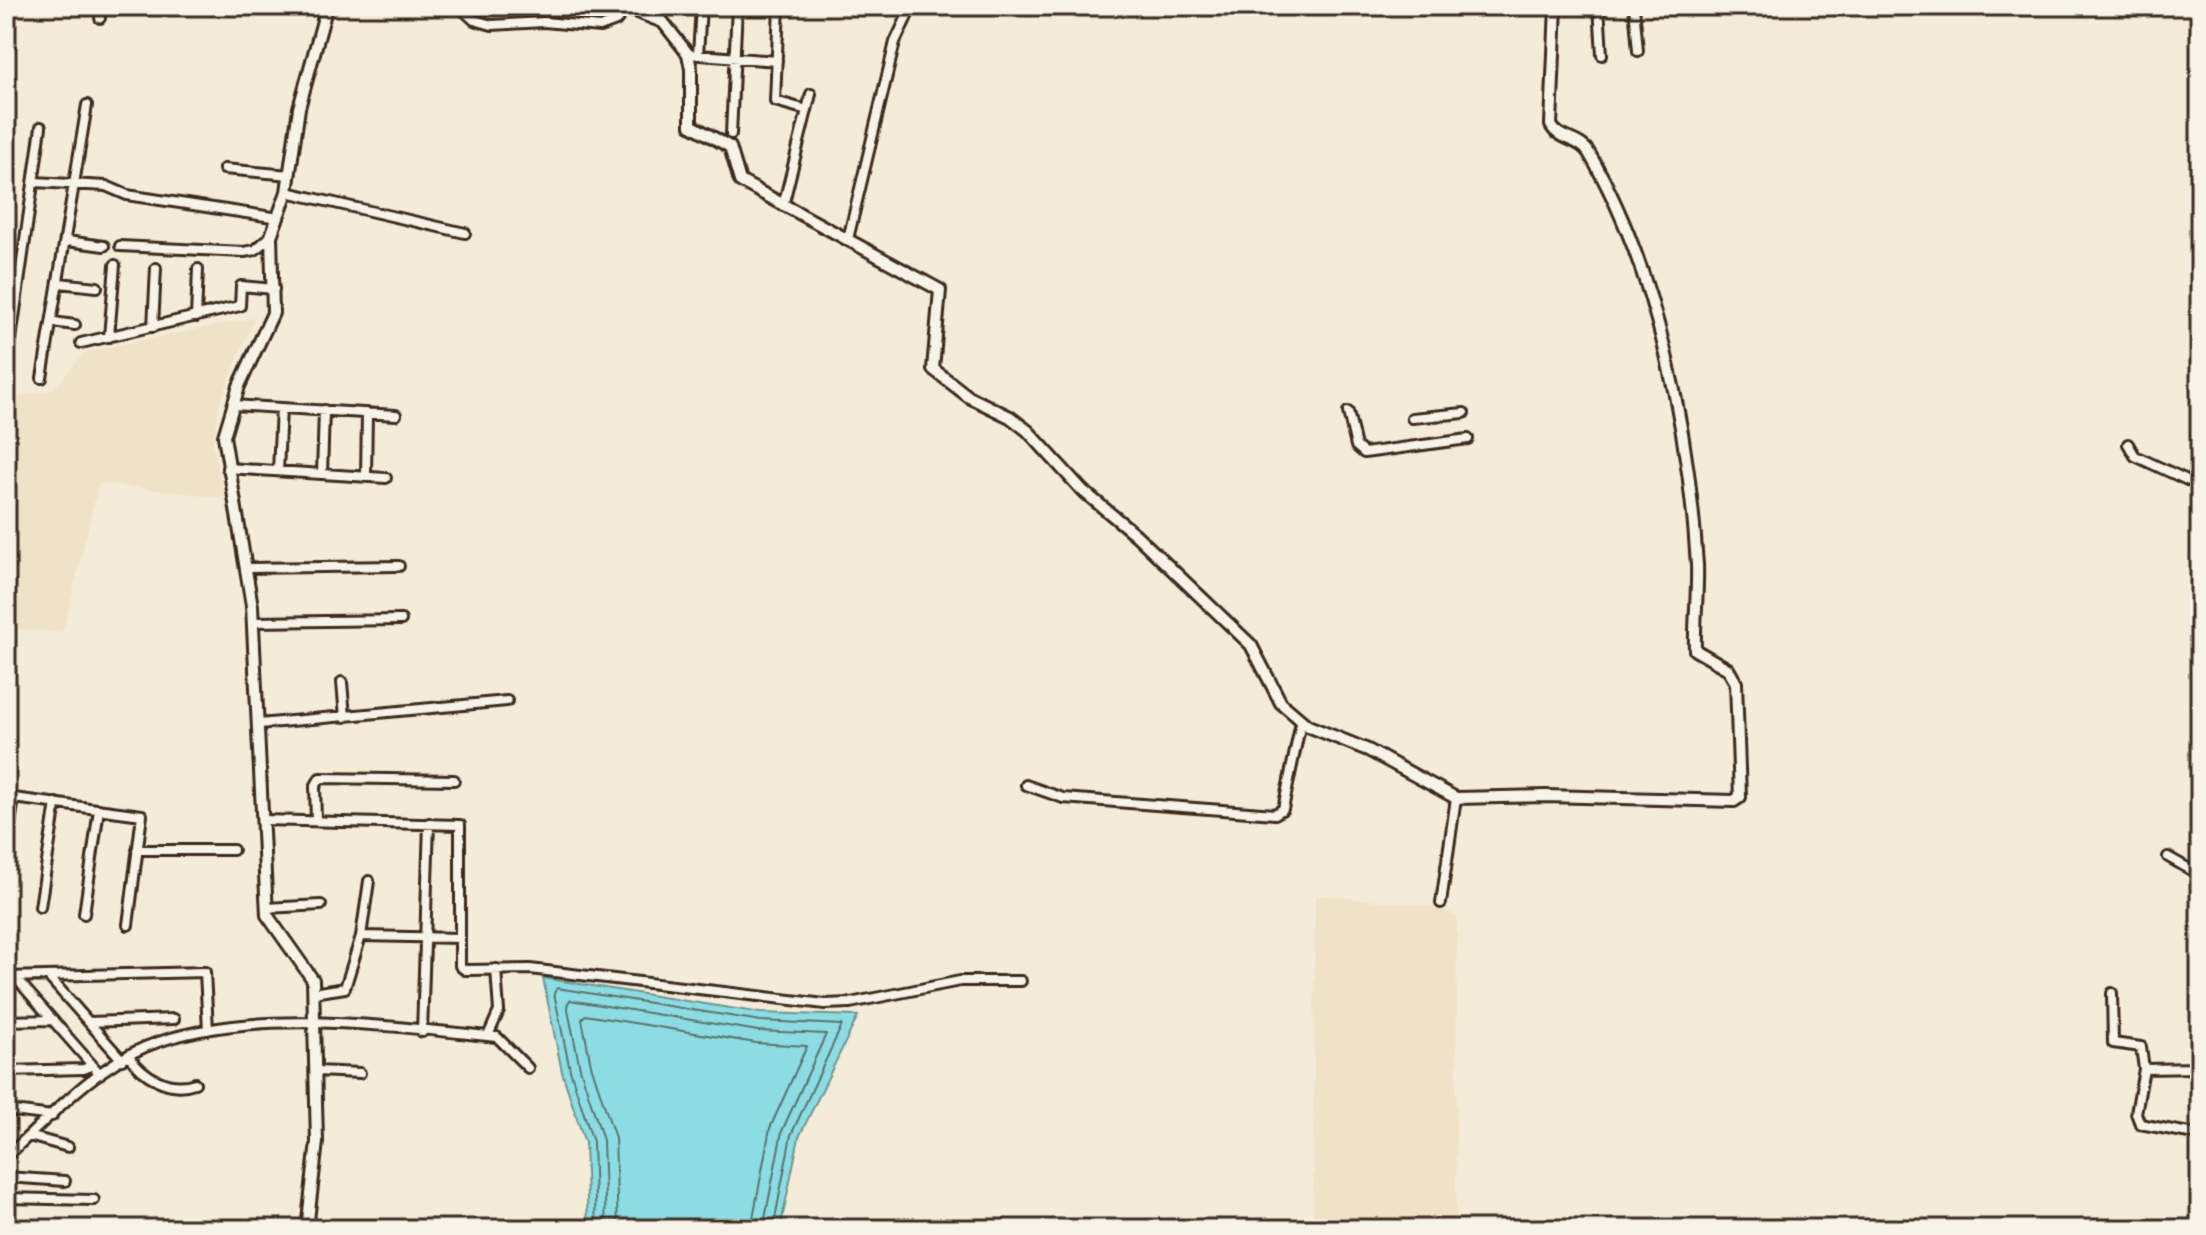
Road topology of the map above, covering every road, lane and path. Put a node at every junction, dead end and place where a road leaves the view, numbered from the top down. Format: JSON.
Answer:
{"nodes":[{"id":1,"x":100,"y":6,"type":"edge"},
{"id":2,"x":327,"y":6,"type":"edge"},
{"id":3,"x":459,"y":6,"type":"edge"},
{"id":4,"x":701,"y":6,"type":"edge"},
{"id":5,"x":737,"y":6,"type":"edge"},
{"id":6,"x":779,"y":6,"type":"edge"},
{"id":7,"x":912,"y":6,"type":"edge"},
{"id":8,"x":1556,"y":6,"type":"edge"},
{"id":9,"x":1599,"y":6,"type":"edge"},
{"id":10,"x":1634,"y":6,"type":"edge"},
{"id":11,"x":624,"y":7,"type":"edge"},
{"id":12,"x":100,"y":18,"type":"dead end"},
{"id":13,"x":1638,"y":51,"type":"dead end"},
{"id":14,"x":693,"y":54,"type":"junction"},
{"id":15,"x":1602,"y":55,"type":"dead end"},
{"id":16,"x":735,"y":59,"type":"junction"},
{"id":17,"x":777,"y":61,"type":"junction"},
{"id":18,"x":811,"y":94,"type":"dead end"},
{"id":19,"x":87,"y":105,"type":"dead end"},
{"id":20,"x":807,"y":110,"type":"junction"},
{"id":21,"x":41,"y":127,"type":"dead end"},
{"id":22,"x":731,"y":134,"type":"dead end"},
{"id":23,"x":224,"y":169,"type":"dead end"},
{"id":24,"x":290,"y":175,"type":"junction"},
{"id":25,"x":35,"y":182,"type":"junction"},
{"id":26,"x":76,"y":184,"type":"junction"},
{"id":27,"x":287,"y":192,"type":"junction"},
{"id":28,"x":783,"y":206,"type":"junction"},
{"id":29,"x":279,"y":218,"type":"junction"},
{"id":30,"x":465,"y":233,"type":"dead end"},
{"id":31,"x":271,"y":236,"type":"junction"},
{"id":32,"x":848,"y":239,"type":"junction"},
{"id":33,"x":67,"y":241,"type":"junction"},
{"id":34,"x":104,"y":246,"type":"dead end"},
{"id":35,"x":120,"y":246,"type":"dead end"},
{"id":36,"x":115,"y":265,"type":"dead end"},
{"id":37,"x":156,"y":268,"type":"dead end"},
{"id":38,"x":198,"y":269,"type":"dead end"},
{"id":39,"x":59,"y":283,"type":"junction"},
{"id":40,"x":97,"y":287,"type":"dead end"},
{"id":41,"x":274,"y":289,"type":"junction"},
{"id":42,"x":6,"y":291,"type":"edge"},
{"id":43,"x":18,"y":291,"type":"junction"},
{"id":44,"x":196,"y":317,"type":"junction"},
{"id":45,"x":52,"y":322,"type":"junction"},
{"id":46,"x":75,"y":325,"type":"dead end"},
{"id":47,"x":153,"y":327,"type":"junction"},
{"id":48,"x":109,"y":337,"type":"junction"},
{"id":49,"x":81,"y":343,"type":"dead end"},
{"id":50,"x":6,"y":375,"type":"edge"},
{"id":51,"x":42,"y":378,"type":"dead end"},
{"id":52,"x":233,"y":405,"type":"junction"},
{"id":53,"x":281,"y":408,"type":"junction"},
{"id":54,"x":324,"y":410,"type":"junction"},
{"id":55,"x":1348,"y":412,"type":"dead end"},
{"id":56,"x":367,"y":413,"type":"junction"},
{"id":57,"x":1464,"y":413,"type":"dead end"},
{"id":58,"x":396,"y":415,"type":"dead end"},
{"id":59,"x":1412,"y":418,"type":"dead end"},
{"id":60,"x":1468,"y":439,"type":"dead end"},
{"id":61,"x":2128,"y":444,"type":"dead end"},
{"id":62,"x":227,"y":468,"type":"junction"},
{"id":63,"x":278,"y":471,"type":"junction"},
{"id":64,"x":322,"y":474,"type":"junction"},
{"id":65,"x":366,"y":477,"type":"junction"},
{"id":66,"x":386,"y":478,"type":"dead end"},
{"id":67,"x":2200,"y":486,"type":"edge"},
{"id":68,"x":399,"y":566,"type":"dead end"},
{"id":69,"x":247,"y":568,"type":"junction"},
{"id":70,"x":401,"y":620,"type":"dead end"},
{"id":71,"x":253,"y":622,"type":"junction"},
{"id":72,"x":342,"y":682,"type":"dead end"},
{"id":73,"x":507,"y":701,"type":"dead end"},
{"id":74,"x":345,"y":717,"type":"junction"},
{"id":75,"x":1301,"y":722,"type":"junction"},
{"id":76,"x":259,"y":724,"type":"junction"},
{"id":77,"x":454,"y":780,"type":"dead end"},
{"id":78,"x":1026,"y":785,"type":"dead end"},
{"id":79,"x":10,"y":797,"type":"edge"},
{"id":80,"x":1456,"y":798,"type":"junction"},
{"id":81,"x":56,"y":803,"type":"junction"},
{"id":82,"x":99,"y":809,"type":"junction"},
{"id":83,"x":263,"y":820,"type":"junction"},
{"id":84,"x":316,"y":820,"type":"junction"},
{"id":85,"x":429,"y":823,"type":"junction"},
{"id":86,"x":6,"y":849,"type":"edge"},
{"id":87,"x":137,"y":850,"type":"junction"},
{"id":88,"x":233,"y":850,"type":"dead end"},
{"id":89,"x":2168,"y":857,"type":"dead end"},
{"id":90,"x":2200,"y":875,"type":"edge"},
{"id":91,"x":369,"y":881,"type":"dead end"},
{"id":92,"x":1441,"y":903,"type":"dead end"},
{"id":93,"x":321,"y":905,"type":"dead end"},
{"id":94,"x":40,"y":907,"type":"dead end"},
{"id":95,"x":267,"y":908,"type":"junction"},
{"id":96,"x":84,"y":914,"type":"dead end"},
{"id":97,"x":128,"y":925,"type":"dead end"},
{"id":98,"x":361,"y":936,"type":"junction"},
{"id":99,"x":427,"y":938,"type":"junction"},
{"id":100,"x":460,"y":938,"type":"junction"},
{"id":101,"x":496,"y":969,"type":"junction"},
{"id":102,"x":48,"y":976,"type":"junction"},
{"id":103,"x":10,"y":977,"type":"edge"},
{"id":104,"x":1021,"y":981,"type":"dead end"},
{"id":105,"x":313,"y":993,"type":"junction"},
{"id":106,"x":2112,"y":993,"type":"dead end"},
{"id":107,"x":174,"y":1019,"type":"dead end"},
{"id":108,"x":53,"y":1020,"type":"junction"},
{"id":109,"x":6,"y":1021,"type":"edge"},
{"id":110,"x":89,"y":1022,"type":"junction"},
{"id":111,"x":314,"y":1023,"type":"junction"},
{"id":112,"x":208,"y":1030,"type":"junction"},
{"id":113,"x":422,"y":1032,"type":"junction"},
{"id":114,"x":488,"y":1036,"type":"junction"},
{"id":115,"x":126,"y":1058,"type":"junction"},
{"id":116,"x":92,"y":1065,"type":"junction"},
{"id":117,"x":528,"y":1068,"type":"dead end"},
{"id":118,"x":2200,"y":1068,"type":"edge"},
{"id":119,"x":2144,"y":1069,"type":"junction"},
{"id":120,"x":6,"y":1071,"type":"edge"},
{"id":121,"x":317,"y":1071,"type":"junction"},
{"id":122,"x":360,"y":1073,"type":"dead end"},
{"id":123,"x":100,"y":1074,"type":"junction"},
{"id":124,"x":195,"y":1083,"type":"dead end"},
{"id":125,"x":6,"y":1110,"type":"edge"},
{"id":126,"x":52,"y":1116,"type":"junction"},
{"id":127,"x":2200,"y":1135,"type":"edge"},
{"id":128,"x":29,"y":1136,"type":"junction"},
{"id":129,"x":68,"y":1147,"type":"dead end"},
{"id":130,"x":7,"y":1155,"type":"edge"},
{"id":131,"x":6,"y":1177,"type":"edge"},
{"id":132,"x":65,"y":1181,"type":"dead end"},
{"id":133,"x":6,"y":1198,"type":"edge"},
{"id":134,"x":94,"y":1200,"type":"dead end"},
{"id":135,"x":307,"y":1229,"type":"edge"}],
"edges":[{"from":1,"to":12,"type":"street"},
{"from":2,"to":24,"type":"street"},
{"from":3,"to":11,"type":"street"},
{"from":4,"to":14,"type":"street"},
{"from":5,"to":16,"type":"street"},
{"from":6,"to":17,"type":"street"},
{"from":7,"to":32,"type":"street"},
{"from":8,"to":80,"type":"street"},
{"from":9,"to":15,"type":"street"},
{"from":10,"to":13,"type":"street"},
{"from":11,"to":14,"type":"street"},
{"from":14,"to":16,"type":"street"},
{"from":14,"to":28,"type":"street"},
{"from":16,"to":17,"type":"street"},
{"from":16,"to":22,"type":"street"},
{"from":17,"to":20,"type":"street"},
{"from":18,"to":20,"type":"street"},
{"from":19,"to":26,"type":"street"},
{"from":20,"to":28,"type":"street"},
{"from":21,"to":25,"type":"street"},
{"from":23,"to":24,"type":"street"},
{"from":24,"to":27,"type":"street"},
{"from":25,"to":26,"type":"street"},
{"from":25,"to":43,"type":"street"},
{"from":26,"to":29,"type":"street"},
{"from":26,"to":33,"type":"street"},
{"from":27,"to":29,"type":"street"},
{"from":27,"to":30,"type":"street"},
{"from":28,"to":32,"type":"street"},
{"from":29,"to":31,"type":"street"},
{"from":31,"to":35,"type":"street"},
{"from":31,"to":41,"type":"street"},
{"from":32,"to":75,"type":"street"},
{"from":33,"to":34,"type":"street"},
{"from":33,"to":39,"type":"street"},
{"from":36,"to":48,"type":"street"},
{"from":37,"to":47,"type":"street"},
{"from":38,"to":44,"type":"street"},
{"from":39,"to":40,"type":"street"},
{"from":39,"to":45,"type":"street"},
{"from":41,"to":44,"type":"street"},
{"from":41,"to":52,"type":"street"},
{"from":42,"to":43,"type":"street"},
{"from":43,"to":50,"type":"street"},
{"from":44,"to":47,"type":"street"},
{"from":45,"to":46,"type":"street"},
{"from":45,"to":51,"type":"street"},
{"from":47,"to":48,"type":"street"},
{"from":48,"to":49,"type":"street"},
{"from":52,"to":53,"type":"street"},
{"from":52,"to":62,"type":"street"},
{"from":53,"to":54,"type":"street"},
{"from":53,"to":63,"type":"street"},
{"from":54,"to":56,"type":"street"},
{"from":54,"to":64,"type":"street"},
{"from":55,"to":60,"type":"street"},
{"from":56,"to":58,"type":"street"},
{"from":56,"to":65,"type":"street"},
{"from":57,"to":59,"type":"street"},
{"from":61,"to":67,"type":"street"},
{"from":62,"to":63,"type":"street"},
{"from":62,"to":69,"type":"street"},
{"from":63,"to":64,"type":"street"},
{"from":64,"to":65,"type":"street"},
{"from":65,"to":66,"type":"street"},
{"from":68,"to":69,"type":"street"},
{"from":69,"to":71,"type":"street"},
{"from":70,"to":71,"type":"street"},
{"from":71,"to":76,"type":"street"},
{"from":72,"to":74,"type":"street"},
{"from":73,"to":74,"type":"street"},
{"from":74,"to":76,"type":"street"},
{"from":75,"to":78,"type":"street"},
{"from":75,"to":80,"type":"street"},
{"from":76,"to":83,"type":"street"},
{"from":77,"to":84,"type":"street"},
{"from":79,"to":81,"type":"street"},
{"from":79,"to":86,"type":"street"},
{"from":80,"to":92,"type":"street"},
{"from":81,"to":82,"type":"street"},
{"from":81,"to":94,"type":"street"},
{"from":82,"to":87,"type":"street"},
{"from":82,"to":96,"type":"street"},
{"from":83,"to":84,"type":"street"},
{"from":83,"to":95,"type":"street"},
{"from":84,"to":85,"type":"street"},
{"from":85,"to":99,"type":"street"},
{"from":85,"to":100,"type":"street"},
{"from":87,"to":88,"type":"street"},
{"from":87,"to":97,"type":"street"},
{"from":89,"to":90,"type":"street"},
{"from":91,"to":98,"type":"street"},
{"from":93,"to":95,"type":"street"},
{"from":95,"to":105,"type":"street"},
{"from":98,"to":99,"type":"street"},
{"from":98,"to":105,"type":"street"},
{"from":99,"to":100,"type":"street"},
{"from":99,"to":113,"type":"street"},
{"from":100,"to":101,"type":"street"},
{"from":101,"to":104,"type":"street"},
{"from":101,"to":114,"type":"street"},
{"from":102,"to":103,"type":"street"},
{"from":102,"to":110,"type":"street"},
{"from":102,"to":112,"type":"street"},
{"from":103,"to":108,"type":"street"},
{"from":105,"to":111,"type":"street"},
{"from":106,"to":119,"type":"street"},
{"from":107,"to":110,"type":"street"},
{"from":108,"to":109,"type":"street"},
{"from":108,"to":116,"type":"street"},
{"from":110,"to":115,"type":"street"},
{"from":111,"to":112,"type":"street"},
{"from":111,"to":113,"type":"street"},
{"from":111,"to":121,"type":"street"},
{"from":112,"to":115,"type":"street"},
{"from":113,"to":114,"type":"street"},
{"from":114,"to":117,"type":"street"},
{"from":115,"to":123,"type":"street"},
{"from":115,"to":124,"type":"street"},
{"from":116,"to":120,"type":"street"},
{"from":116,"to":123,"type":"street"},
{"from":118,"to":119,"type":"street"},
{"from":119,"to":127,"type":"street"},
{"from":121,"to":122,"type":"street"},
{"from":121,"to":135,"type":"street"},
{"from":123,"to":126,"type":"street"},
{"from":125,"to":126,"type":"street"},
{"from":126,"to":128,"type":"street"},
{"from":128,"to":129,"type":"street"},
{"from":128,"to":130,"type":"street"},
{"from":131,"to":132,"type":"street"},
{"from":133,"to":134,"type":"street"}]}
